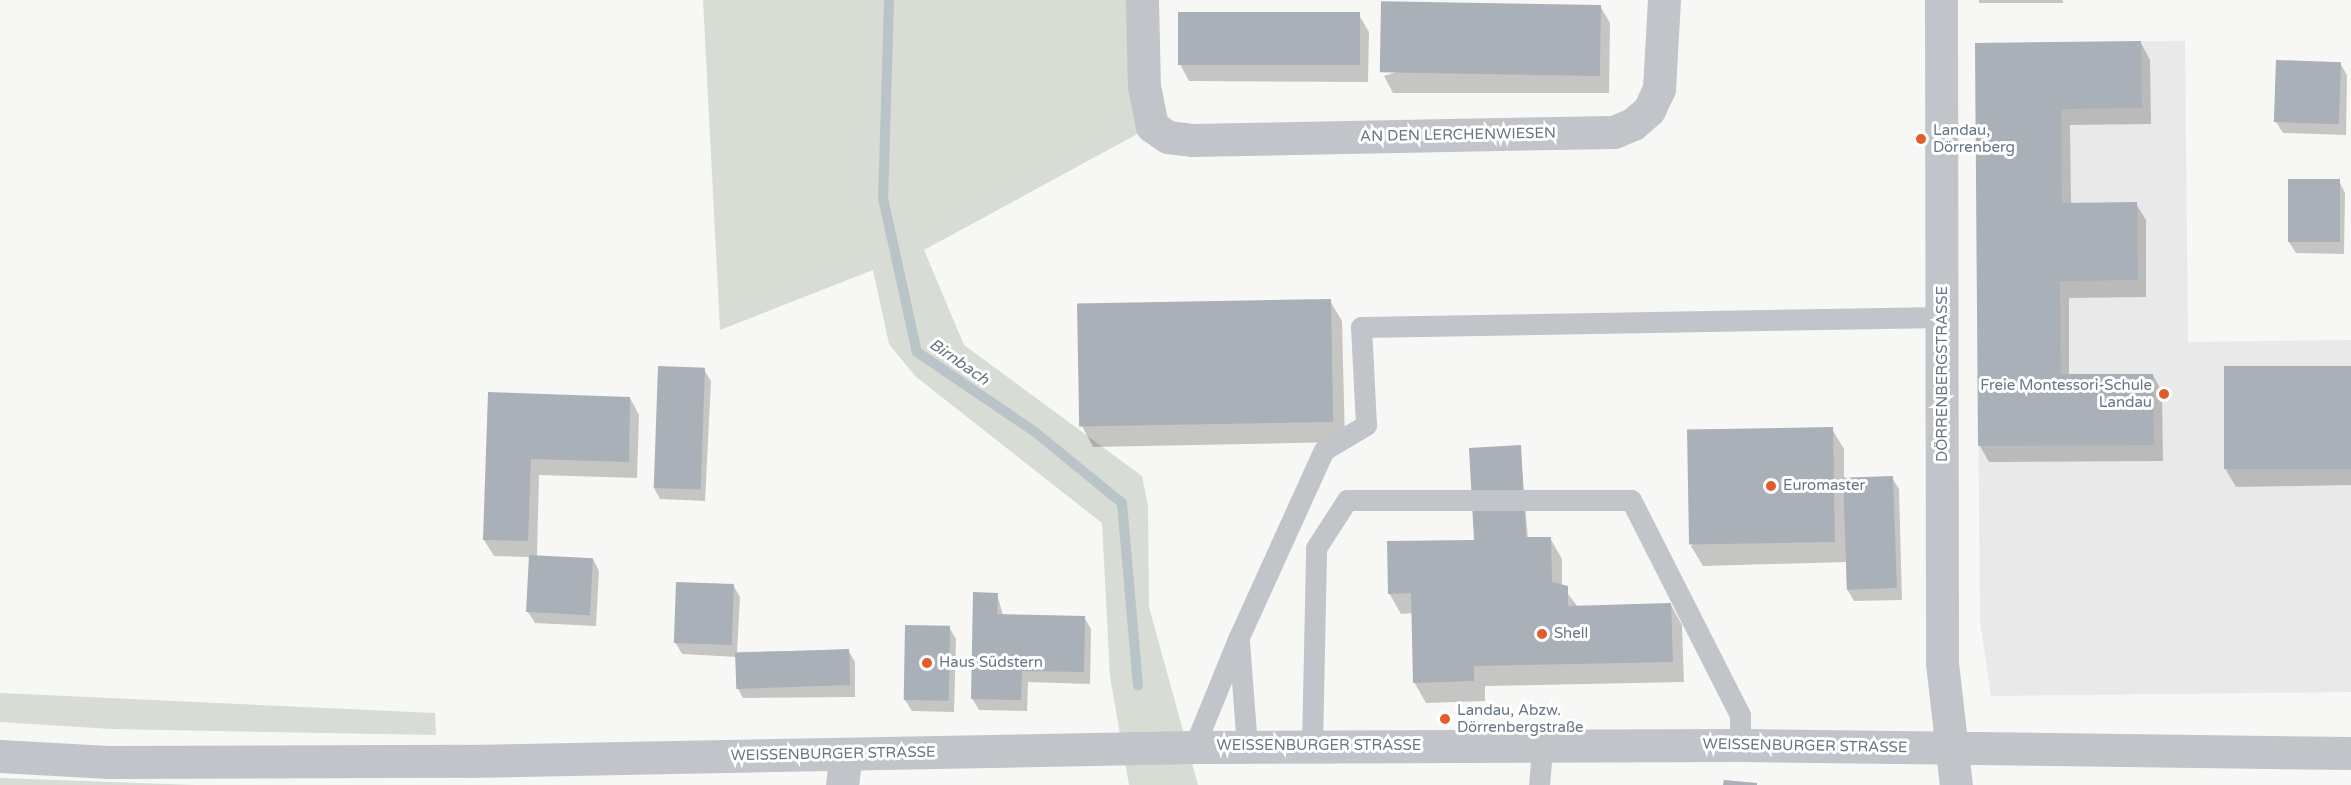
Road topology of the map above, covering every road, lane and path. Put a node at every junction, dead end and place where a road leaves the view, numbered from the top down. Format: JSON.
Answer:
{"nodes":[{"id":1,"x":1142,"y":0,"type":"edge"},
{"id":2,"x":1664,"y":0,"type":"edge"},
{"id":3,"x":1941,"y":0,"type":"edge"},
{"id":4,"x":1942,"y":317,"type":"junction"},
{"id":5,"x":1239,"y":637,"type":"junction"},
{"id":6,"x":1740,"y":745,"type":"junction"},
{"id":7,"x":1247,"y":746,"type":"junction"},
{"id":8,"x":1312,"y":746,"type":"junction"},
{"id":9,"x":1194,"y":747,"type":"junction"},
{"id":10,"x":1542,"y":747,"type":"junction"},
{"id":11,"x":1955,"y":748,"type":"junction"},
{"id":12,"x":2351,"y":753,"type":"edge"},
{"id":13,"x":0,"y":756,"type":"edge"},
{"id":14,"x":844,"y":769,"type":"edge"},
{"id":15,"x":1539,"y":785,"type":"edge"},
{"id":16,"x":1956,"y":785,"type":"edge"}],
"edges":[{"from":1,"to":2,"type":"street","name":"AN DEN LERCHENWIESEN"},
{"from":3,"to":4,"type":"street","name":"DÖRRENBERGSTRASSE"},
{"from":4,"to":5,"type":"lane"},
{"from":4,"to":11,"type":"street","name":"DÖRRENBERGSTRASSE"},
{"from":5,"to":7,"type":"lane"},
{"from":5,"to":9,"type":"lane"},
{"from":6,"to":8,"type":"lane"},
{"from":6,"to":10,"type":"street","name":"WEISSENBURGER STRASSE"},
{"from":6,"to":11,"type":"street","name":"WEISSENBURGER STRASSE"},
{"from":7,"to":8,"type":"street","name":"WEISSENBURGER STRASSE"},
{"from":7,"to":9,"type":"street","name":"WEISSENBURGER STRASSE"},
{"from":8,"to":10,"type":"street","name":"WEISSENBURGER STRASSE"},
{"from":9,"to":14,"type":"street","name":"WEISSENBURGER STRASSE"},
{"from":10,"to":15,"type":"lane"},
{"from":11,"to":12,"type":"street","name":"WEISSENBURGER STRASSE"},
{"from":11,"to":16,"type":"street","name":"DÖRRENBERGSTRASSE"},
{"from":13,"to":14,"type":"street","name":"WEISSENBURGER STRASSE"}]}
